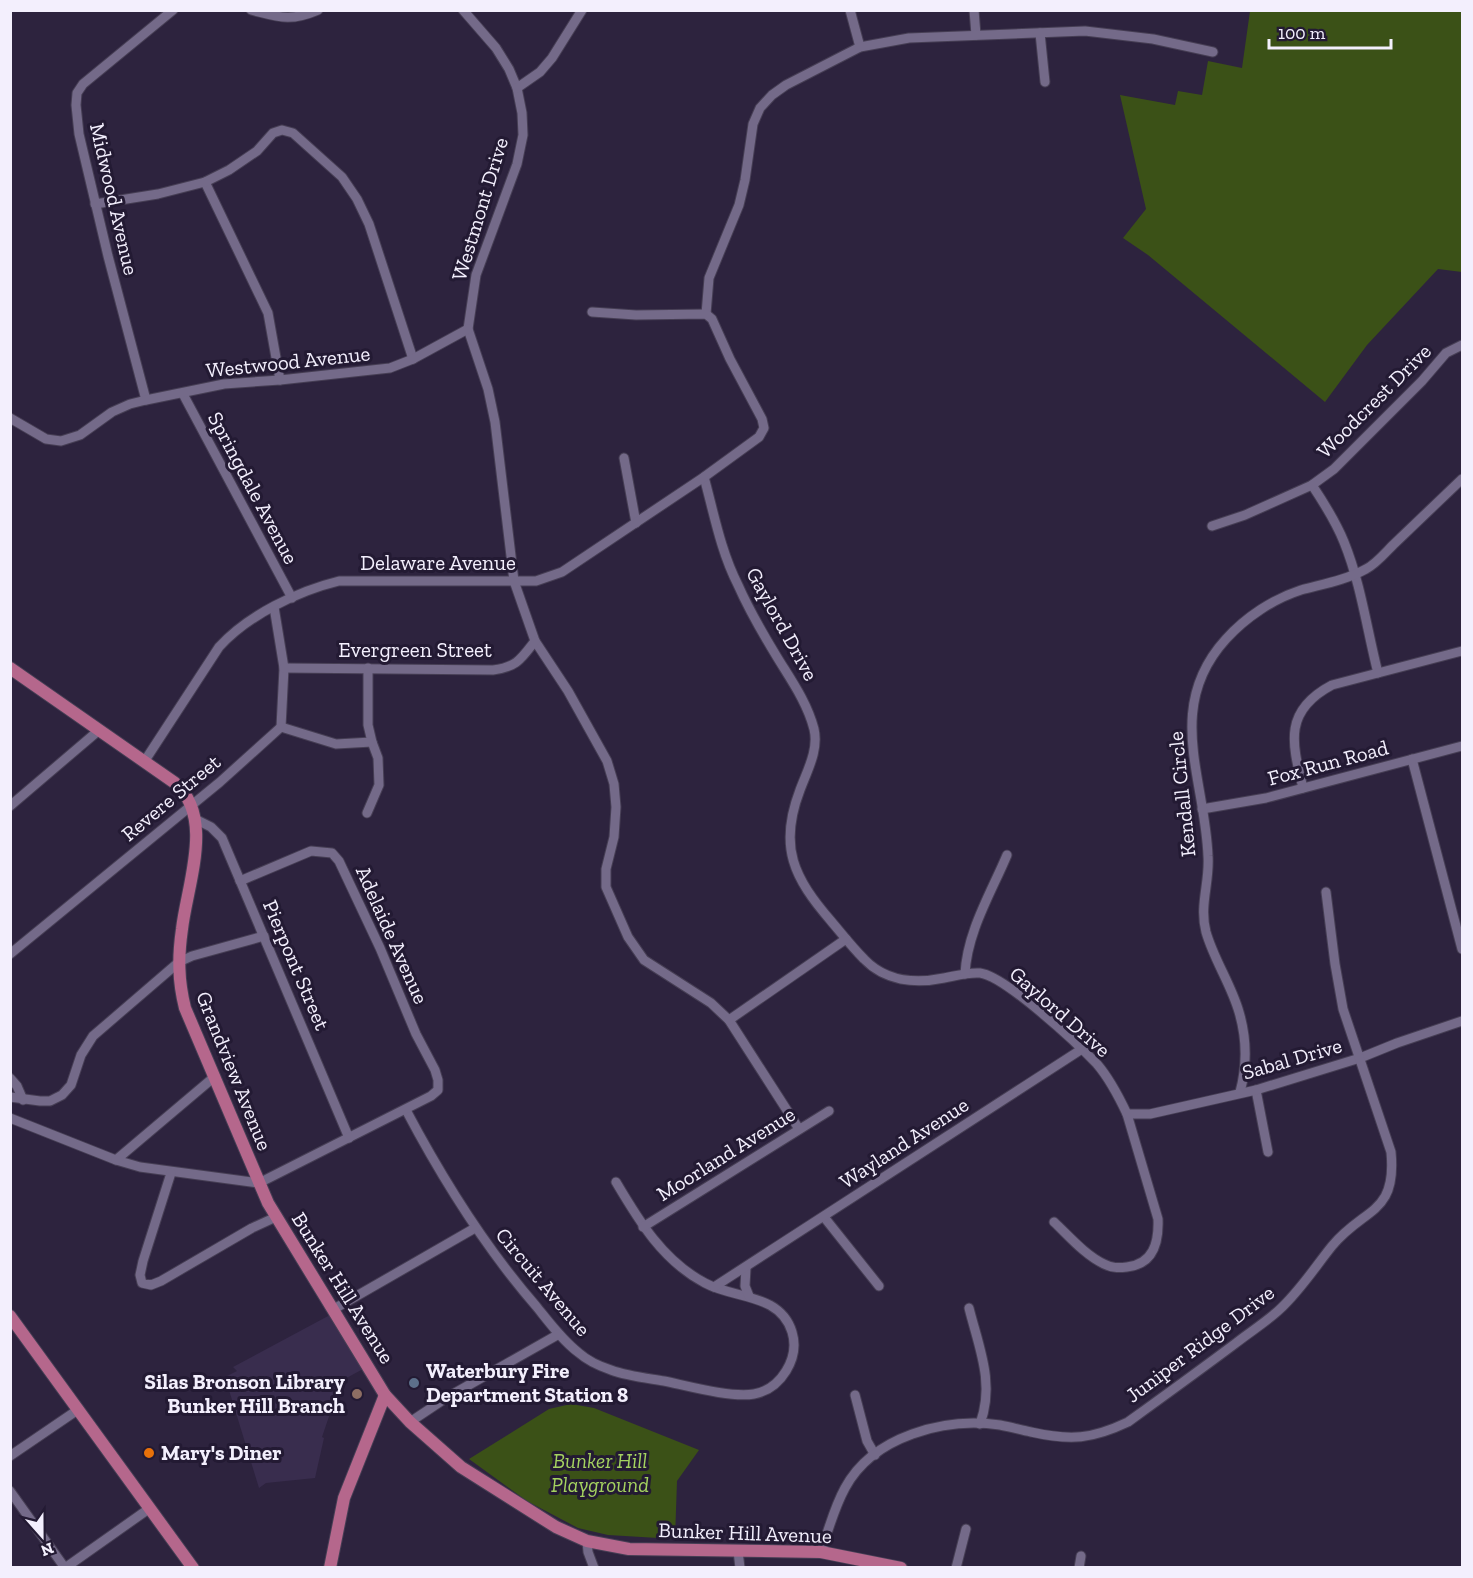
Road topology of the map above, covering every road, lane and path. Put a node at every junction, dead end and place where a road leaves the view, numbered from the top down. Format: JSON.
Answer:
{"nodes":[{"id":1,"x":173,"y":10,"type":"edge"},
{"id":2,"x":251,"y":10,"type":"edge"},
{"id":3,"x":318,"y":10,"type":"edge"},
{"id":4,"x":463,"y":10,"type":"edge"},
{"id":5,"x":582,"y":10,"type":"edge"},
{"id":6,"x":850,"y":10,"type":"edge"},
{"id":7,"x":974,"y":10,"type":"edge"},
{"id":8,"x":1040,"y":33,"type":"junction"},
{"id":9,"x":976,"y":35,"type":"junction"},
{"id":10,"x":860,"y":47,"type":"junction"},
{"id":11,"x":1214,"y":52,"type":"dead end"},
{"id":12,"x":1045,"y":82,"type":"dead end"},
{"id":13,"x":517,"y":88,"type":"junction"},
{"id":14,"x":205,"y":182,"type":"junction"},
{"id":15,"x":95,"y":204,"type":"junction"},
{"id":16,"x":592,"y":312,"type":"dead end"},
{"id":17,"x":706,"y":314,"type":"junction"},
{"id":18,"x":468,"y":328,"type":"junction"},
{"id":19,"x":1462,"y":345,"type":"edge"},
{"id":20,"x":413,"y":359,"type":"junction"},
{"id":21,"x":280,"y":381,"type":"junction"},
{"id":22,"x":183,"y":394,"type":"junction"},
{"id":23,"x":146,"y":400,"type":"junction"},
{"id":24,"x":10,"y":418,"type":"edge"},
{"id":25,"x":624,"y":458,"type":"dead end"},
{"id":26,"x":704,"y":477,"type":"junction"},
{"id":27,"x":1462,"y":479,"type":"edge"},
{"id":28,"x":1312,"y":485,"type":"junction"},
{"id":29,"x":636,"y":523,"type":"junction"},
{"id":30,"x":1212,"y":526,"type":"dead end"},
{"id":31,"x":1355,"y":574,"type":"junction"},
{"id":32,"x":514,"y":581,"type":"junction"},
{"id":33,"x":292,"y":598,"type":"junction"},
{"id":34,"x":274,"y":607,"type":"junction"},
{"id":35,"x":535,"y":641,"type":"junction"},
{"id":36,"x":1462,"y":651,"type":"edge"},
{"id":37,"x":284,"y":668,"type":"junction"},
{"id":38,"x":368,"y":668,"type":"junction"},
{"id":39,"x":10,"y":669,"type":"edge"},
{"id":40,"x":1378,"y":674,"type":"junction"},
{"id":41,"x":282,"y":727,"type":"junction"},
{"id":42,"x":98,"y":731,"type":"junction"},
{"id":43,"x":372,"y":742,"type":"junction"},
{"id":44,"x":1462,"y":746,"type":"edge"},
{"id":45,"x":1412,"y":759,"type":"junction"},
{"id":46,"x":144,"y":762,"type":"junction"},
{"id":47,"x":1303,"y":788,"type":"junction"},
{"id":48,"x":10,"y":806,"type":"edge"},
{"id":49,"x":191,"y":806,"type":"junction"},
{"id":50,"x":1202,"y":809,"type":"junction"},
{"id":51,"x":367,"y":813,"type":"dead end"},
{"id":52,"x":195,"y":819,"type":"junction"},
{"id":53,"x":1007,"y":855,"type":"dead end"},
{"id":54,"x":240,"y":881,"type":"junction"},
{"id":55,"x":1326,"y":892,"type":"dead end"},
{"id":56,"x":264,"y":936,"type":"junction"},
{"id":57,"x":846,"y":939,"type":"junction"},
{"id":58,"x":1462,"y":949,"type":"edge"},
{"id":59,"x":10,"y":954,"type":"edge"},
{"id":60,"x":179,"y":962,"type":"junction"},
{"id":61,"x":965,"y":974,"type":"junction"},
{"id":62,"x":729,"y":1020,"type":"junction"},
{"id":63,"x":1462,"y":1021,"type":"edge"},
{"id":64,"x":1082,"y":1049,"type":"junction"},
{"id":65,"x":1360,"y":1058,"type":"junction"},
{"id":66,"x":10,"y":1078,"type":"edge"},
{"id":67,"x":213,"y":1078,"type":"junction"},
{"id":68,"x":1256,"y":1090,"type":"junction"},
{"id":69,"x":1240,"y":1092,"type":"junction"},
{"id":70,"x":10,"y":1096,"type":"edge"},
{"id":71,"x":23,"y":1100,"type":"junction"},
{"id":72,"x":406,"y":1110,"type":"junction"},
{"id":73,"x":829,"y":1111,"type":"dead end"},
{"id":74,"x":1127,"y":1114,"type":"junction"},
{"id":75,"x":10,"y":1118,"type":"edge"},
{"id":76,"x":799,"y":1129,"type":"junction"},
{"id":77,"x":349,"y":1138,"type":"junction"},
{"id":78,"x":1268,"y":1152,"type":"dead end"},
{"id":79,"x":116,"y":1160,"type":"junction"},
{"id":80,"x":171,"y":1173,"type":"junction"},
{"id":81,"x":616,"y":1182,"type":"dead end"},
{"id":82,"x":259,"y":1183,"type":"junction"},
{"id":83,"x":276,"y":1217,"type":"junction"},
{"id":84,"x":824,"y":1217,"type":"junction"},
{"id":85,"x":1054,"y":1221,"type":"dead end"},
{"id":86,"x":643,"y":1227,"type":"junction"},
{"id":87,"x":475,"y":1228,"type":"junction"},
{"id":88,"x":746,"y":1268,"type":"junction"},
{"id":89,"x":879,"y":1286,"type":"dead end"},
{"id":90,"x":714,"y":1287,"type":"junction"},
{"id":91,"x":748,"y":1296,"type":"junction"},
{"id":92,"x":969,"y":1308,"type":"dead end"},
{"id":93,"x":334,"y":1309,"type":"junction"},
{"id":94,"x":10,"y":1316,"type":"edge"},
{"id":95,"x":559,"y":1334,"type":"junction"},
{"id":96,"x":386,"y":1395,"type":"junction"},
{"id":97,"x":855,"y":1395,"type":"dead end"},
{"id":98,"x":79,"y":1409,"type":"junction"},
{"id":99,"x":410,"y":1422,"type":"junction"},
{"id":100,"x":980,"y":1424,"type":"junction"},
{"id":101,"x":875,"y":1455,"type":"junction"},
{"id":102,"x":10,"y":1456,"type":"edge"},
{"id":103,"x":10,"y":1491,"type":"edge"},
{"id":104,"x":150,"y":1508,"type":"junction"},
{"id":105,"x":966,"y":1529,"type":"dead end"},
{"id":106,"x":587,"y":1541,"type":"junction"},
{"id":107,"x":738,"y":1551,"type":"junction"},
{"id":108,"x":821,"y":1552,"type":"junction"},
{"id":109,"x":1081,"y":1556,"type":"dead end"},
{"id":110,"x":868,"y":1564,"type":"edge"},
{"id":111,"x":65,"y":1568,"type":"edge"},
{"id":112,"x":193,"y":1568,"type":"edge"},
{"id":113,"x":330,"y":1568,"type":"edge"},
{"id":114,"x":594,"y":1568,"type":"edge"},
{"id":115,"x":740,"y":1568,"type":"edge"},
{"id":116,"x":901,"y":1568,"type":"edge"},
{"id":117,"x":956,"y":1568,"type":"edge"},
{"id":118,"x":1079,"y":1568,"type":"edge"}],
"edges":[{"from":1,"to":15,"type":"street","name":"Midwood Avenue"},
{"from":2,"to":3,"type":"street"},
{"from":4,"to":13,"type":"street","name":"Westmont Drive"},
{"from":5,"to":13,"type":"street"},
{"from":6,"to":10,"type":"street"},
{"from":7,"to":9,"type":"street"},
{"from":8,"to":9,"type":"street"},
{"from":8,"to":11,"type":"street"},
{"from":8,"to":12,"type":"street"},
{"from":9,"to":10,"type":"street"},
{"from":10,"to":17,"type":"street"},
{"from":13,"to":18,"type":"street","name":"Westmont Drive"},
{"from":14,"to":15,"type":"street"},
{"from":14,"to":20,"type":"street"},
{"from":14,"to":21,"type":"street"},
{"from":15,"to":23,"type":"street","name":"Midwood Avenue"},
{"from":16,"to":17,"type":"street"},
{"from":17,"to":26,"type":"street","name":"Delaware Avenue"},
{"from":18,"to":20,"type":"street","name":"Westwood Avenue"},
{"from":18,"to":32,"type":"street"},
{"from":19,"to":28,"type":"street","name":"Woodcrest Drive"},
{"from":20,"to":21,"type":"street","name":"Westwood Avenue"},
{"from":21,"to":22,"type":"street","name":"Westwood Avenue"},
{"from":22,"to":23,"type":"street","name":"Westwood Avenue"},
{"from":22,"to":33,"type":"street","name":"Springdale Avenue"},
{"from":23,"to":24,"type":"street","name":"Westwood Avenue"},
{"from":25,"to":29,"type":"street"},
{"from":26,"to":29,"type":"street","name":"Delaware Avenue"},
{"from":26,"to":57,"type":"street","name":"Gaylord Drive"},
{"from":27,"to":31,"type":"street","name":"Kendall Circle"},
{"from":28,"to":30,"type":"street","name":"Woodcrest Drive"},
{"from":28,"to":31,"type":"street"},
{"from":29,"to":32,"type":"street","name":"Delaware Avenue"},
{"from":31,"to":40,"type":"street"},
{"from":31,"to":50,"type":"street","name":"Kendall Circle"},
{"from":32,"to":33,"type":"street","name":"Delaware Avenue"},
{"from":32,"to":35,"type":"street"},
{"from":33,"to":34,"type":"street","name":"Delaware Avenue"},
{"from":34,"to":37,"type":"street"},
{"from":34,"to":46,"type":"street","name":"Delaware Avenue"},
{"from":35,"to":38,"type":"street","name":"Evergreen Street"},
{"from":35,"to":62,"type":"street"},
{"from":36,"to":40,"type":"street"},
{"from":37,"to":38,"type":"street","name":"Evergreen Street"},
{"from":37,"to":41,"type":"street"},
{"from":38,"to":43,"type":"street"},
{"from":39,"to":42,"type":"main road","name":"Grandview Avenue"},
{"from":40,"to":47,"type":"street"},
{"from":41,"to":43,"type":"street"},
{"from":41,"to":49,"type":"street","name":"Revere Street"},
{"from":42,"to":46,"type":"main road","name":"Grandview Avenue"},
{"from":42,"to":48,"type":"street"},
{"from":43,"to":51,"type":"street"},
{"from":44,"to":45,"type":"street","name":"Fox Run Road"},
{"from":45,"to":47,"type":"street","name":"Fox Run Road"},
{"from":45,"to":58,"type":"street"},
{"from":46,"to":49,"type":"main road","name":"Grandview Avenue"},
{"from":47,"to":50,"type":"street","name":"Fox Run Road"},
{"from":49,"to":52,"type":"main road","name":"Grandview Avenue"},
{"from":49,"to":59,"type":"street","name":"Revere Street"},
{"from":50,"to":69,"type":"street","name":"Kendall Circle"},
{"from":52,"to":54,"type":"street","name":"Pierpont Street"},
{"from":52,"to":60,"type":"main road","name":"Grandview Avenue"},
{"from":53,"to":61,"type":"street"},
{"from":54,"to":56,"type":"street","name":"Pierpont Street"},
{"from":54,"to":72,"type":"street","name":"Adelaide Avenue"},
{"from":55,"to":65,"type":"street","name":"Juniper Ridge Drive"},
{"from":56,"to":60,"type":"street"},
{"from":56,"to":77,"type":"street","name":"Pierpont Street"},
{"from":57,"to":61,"type":"street","name":"Gaylord Drive"},
{"from":57,"to":62,"type":"street"},
{"from":60,"to":67,"type":"main road","name":"Grandview Avenue"},
{"from":60,"to":71,"type":"street"},
{"from":61,"to":64,"type":"street","name":"Gaylord Drive"},
{"from":62,"to":76,"type":"street"},
{"from":63,"to":65,"type":"street","name":"Sabal Drive"},
{"from":64,"to":74,"type":"street","name":"Gaylord Drive"},
{"from":64,"to":84,"type":"street","name":"Wayland Avenue"},
{"from":65,"to":68,"type":"street","name":"Sabal Drive"},
{"from":65,"to":100,"type":"street","name":"Juniper Ridge Drive"},
{"from":66,"to":71,"type":"street"},
{"from":67,"to":79,"type":"street"},
{"from":67,"to":82,"type":"main road","name":"Grandview Avenue"},
{"from":68,"to":69,"type":"street","name":"Sabal Drive"},
{"from":68,"to":78,"type":"street"},
{"from":69,"to":74,"type":"street","name":"Sabal Drive"},
{"from":70,"to":71,"type":"street"},
{"from":72,"to":77,"type":"street"},
{"from":72,"to":87,"type":"street","name":"Circuit Avenue"},
{"from":73,"to":76,"type":"street","name":"Moorland Avenue"},
{"from":74,"to":85,"type":"street","name":"Gaylord Drive"},
{"from":75,"to":79,"type":"street"},
{"from":76,"to":86,"type":"street","name":"Moorland Avenue"},
{"from":77,"to":82,"type":"street"},
{"from":79,"to":80,"type":"street"},
{"from":80,"to":82,"type":"street"},
{"from":80,"to":83,"type":"street"},
{"from":81,"to":86,"type":"street","name":"Circuit Avenue"},
{"from":82,"to":83,"type":"main road","name":"Bunker Hill Avenue"},
{"from":83,"to":93,"type":"main road","name":"Bunker Hill Avenue"},
{"from":84,"to":88,"type":"street","name":"Wayland Avenue"},
{"from":84,"to":89,"type":"street"},
{"from":86,"to":90,"type":"street","name":"Circuit Avenue"},
{"from":87,"to":93,"type":"street"},
{"from":87,"to":95,"type":"street","name":"Circuit Avenue"},
{"from":88,"to":90,"type":"street","name":"Wayland Avenue"},
{"from":88,"to":91,"type":"street"},
{"from":90,"to":91,"type":"street","name":"Circuit Avenue"},
{"from":91,"to":95,"type":"street","name":"Circuit Avenue"},
{"from":92,"to":100,"type":"street"},
{"from":93,"to":96,"type":"main road","name":"Bunker Hill Avenue"},
{"from":94,"to":98,"type":"main road"},
{"from":95,"to":99,"type":"street"},
{"from":96,"to":99,"type":"main road","name":"Bunker Hill Avenue"},
{"from":96,"to":113,"type":"main road"},
{"from":97,"to":101,"type":"street"},
{"from":98,"to":102,"type":"street"},
{"from":98,"to":104,"type":"main road"},
{"from":99,"to":106,"type":"main road","name":"Bunker Hill Avenue"},
{"from":100,"to":101,"type":"street","name":"Juniper Ridge Drive"},
{"from":101,"to":108,"type":"street","name":"Juniper Ridge Drive"},
{"from":103,"to":111,"type":"street"},
{"from":104,"to":111,"type":"street"},
{"from":104,"to":112,"type":"main road"},
{"from":105,"to":117,"type":"street"},
{"from":106,"to":107,"type":"main road","name":"Bunker Hill Avenue"},
{"from":106,"to":114,"type":"street"},
{"from":107,"to":108,"type":"main road","name":"Bunker Hill Avenue"},
{"from":107,"to":115,"type":"street"},
{"from":108,"to":110,"type":"main road","name":"Bunker Hill Avenue"},
{"from":109,"to":118,"type":"street"},
{"from":110,"to":116,"type":"main road","name":"Bunker Hill Avenue"}]}
